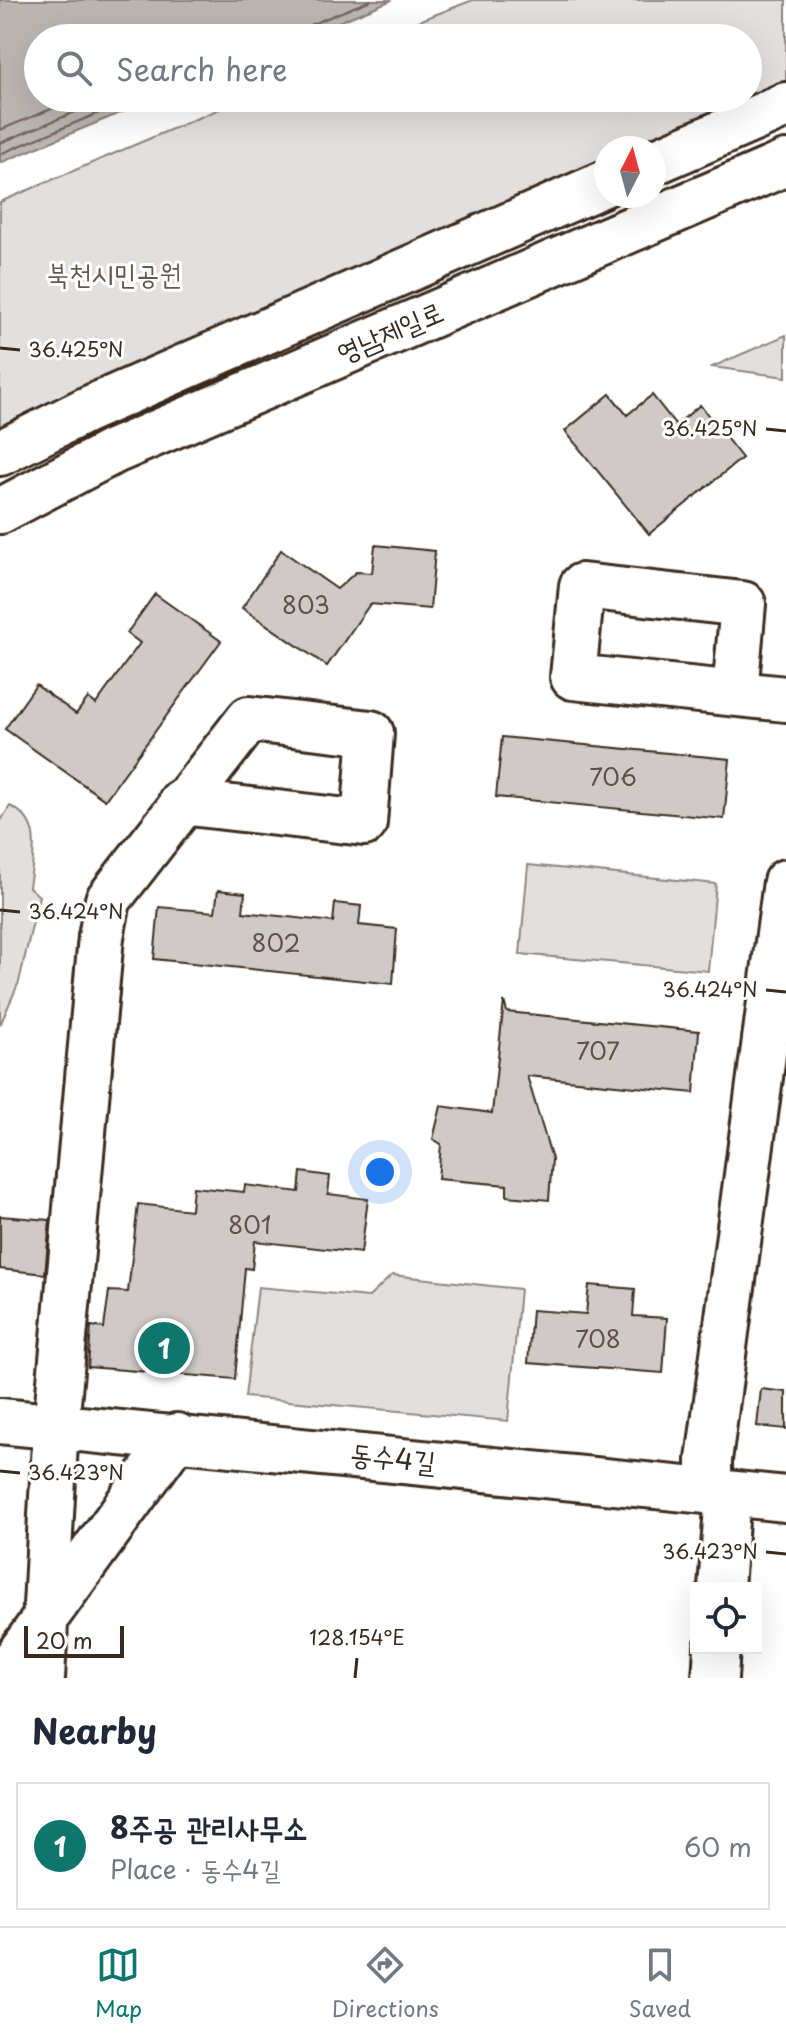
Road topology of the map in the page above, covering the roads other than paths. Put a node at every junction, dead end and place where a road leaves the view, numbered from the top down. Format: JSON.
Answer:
{"nodes":[{"id":1,"x":786,"y":105,"type":"edge"},
{"id":2,"x":666,"y":157,"type":"edge"},
{"id":3,"x":786,"y":163,"type":"edge"},
{"id":4,"x":594,"y":188,"type":"edge"},
{"id":5,"x":0,"y":453,"type":"edge"},
{"id":6,"x":0,"y":511,"type":"edge"},
{"id":7,"x":735,"y":693,"type":"dead end"},
{"id":8,"x":786,"y":699,"type":"edge"},
{"id":9,"x":181,"y":802,"type":"dead end"},
{"id":10,"x":786,"y":882,"type":"edge"},
{"id":11,"x":770,"y":1103,"type":"edge"},
{"id":12,"x":0,"y":1421,"type":"edge"},
{"id":13,"x":56,"y":1425,"type":"junction"},
{"id":14,"x":177,"y":1436,"type":"junction"},
{"id":15,"x":718,"y":1493,"type":"junction"},
{"id":16,"x":786,"y":1499,"type":"edge"},
{"id":17,"x":721,"y":1582,"type":"edge"},
{"id":18,"x":45,"y":1616,"type":"junction"},
{"id":19,"x":717,"y":1654,"type":"edge"},
{"id":20,"x":2,"y":1678,"type":"edge"},
{"id":21,"x":42,"y":1678,"type":"edge"},
{"id":22,"x":715,"y":1678,"type":"edge"}],
"edges":[{"from":1,"to":2,"type":"street"},
{"from":3,"to":6,"type":"street","name":"영남제일로"},
{"from":4,"to":5,"type":"street","name":"영남제일로"},
{"from":7,"to":8,"type":"street"},
{"from":9,"to":13,"type":"street"},
{"from":10,"to":11,"type":"street"},
{"from":11,"to":15,"type":"street"},
{"from":12,"to":13,"type":"street","name":"동수4길"},
{"from":13,"to":14,"type":"street","name":"동수4길"},
{"from":13,"to":18,"type":"street"},
{"from":14,"to":15,"type":"street","name":"동수4길"},
{"from":14,"to":18,"type":"street"},
{"from":15,"to":16,"type":"street","name":"동수4길"},
{"from":15,"to":17,"type":"street"},
{"from":18,"to":20,"type":"street"},
{"from":18,"to":21,"type":"street"},
{"from":19,"to":22,"type":"street"}]}
